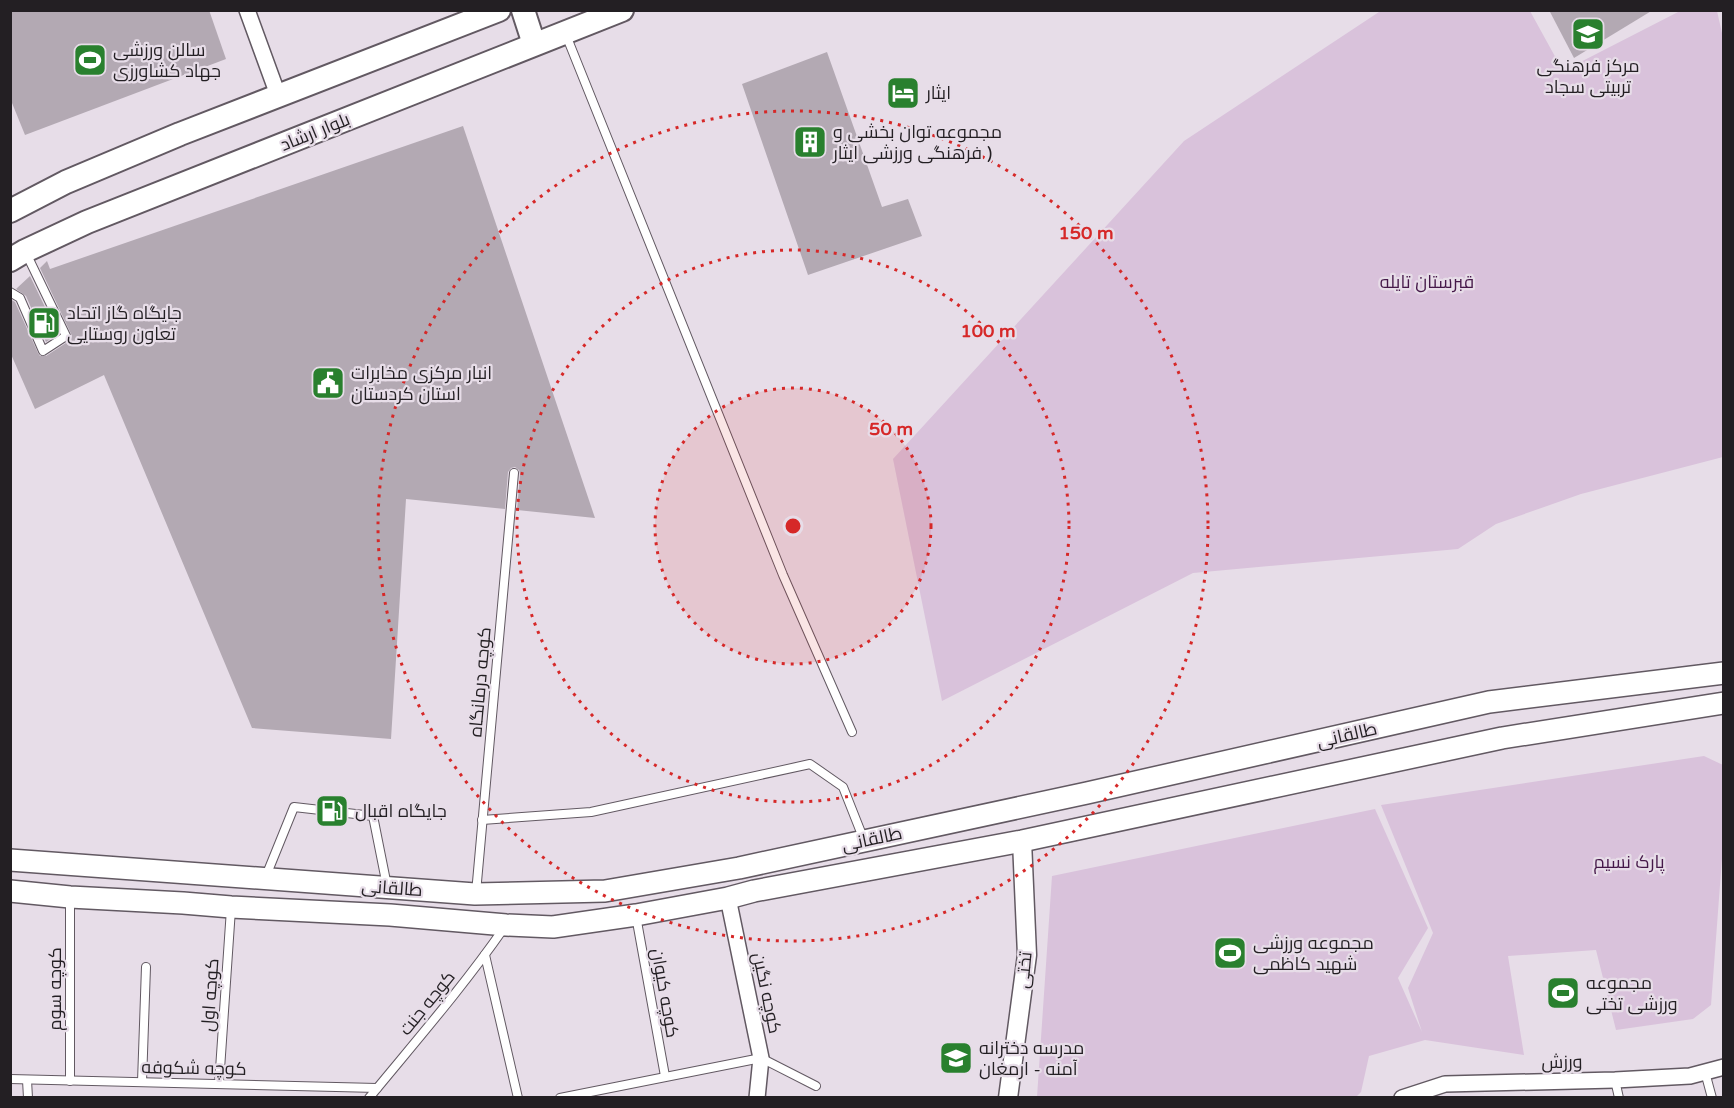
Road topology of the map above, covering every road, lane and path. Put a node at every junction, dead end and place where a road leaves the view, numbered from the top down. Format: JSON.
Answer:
{"nodes":[{"id":1,"x":247,"y":10,"type":"edge"},
{"id":2,"x":499,"y":10,"type":"edge"},
{"id":3,"x":523,"y":10,"type":"edge"},
{"id":4,"x":622,"y":10,"type":"edge"},
{"id":5,"x":565,"y":34,"type":"junction"},
{"id":6,"x":534,"y":44,"type":"junction"},
{"id":7,"x":278,"y":95,"type":"junction"},
{"id":8,"x":10,"y":211,"type":"edge"},
{"id":9,"x":18,"y":255,"type":"edge"},
{"id":10,"x":10,"y":292,"type":"edge"},
{"id":11,"x":514,"y":473,"type":"dead end"},
{"id":12,"x":1724,"y":673,"type":"edge"},
{"id":13,"x":1724,"y":704,"type":"edge"},
{"id":14,"x":852,"y":732,"type":"dead end"},
{"id":15,"x":1013,"y":810,"type":"junction"},
{"id":16,"x":482,"y":820,"type":"junction"},
{"id":17,"x":865,"y":841,"type":"junction"},
{"id":18,"x":1022,"y":841,"type":"junction"},
{"id":19,"x":10,"y":860,"type":"edge"},
{"id":20,"x":265,"y":879,"type":"junction"},
{"id":21,"x":387,"y":888,"type":"junction"},
{"id":22,"x":10,"y":891,"type":"edge"},
{"id":23,"x":476,"y":894,"type":"junction"},
{"id":24,"x":70,"y":897,"type":"junction"},
{"id":25,"x":728,"y":898,"type":"junction"},
{"id":26,"x":231,"y":908,"type":"junction"},
{"id":27,"x":636,"y":915,"type":"junction"},
{"id":28,"x":506,"y":925,"type":"junction"},
{"id":29,"x":485,"y":955,"type":"junction"},
{"id":30,"x":146,"y":967,"type":"dead end"},
{"id":31,"x":761,"y":1058,"type":"junction"},
{"id":32,"x":1724,"y":1067,"type":"edge"},
{"id":33,"x":1705,"y":1072,"type":"junction"},
{"id":34,"x":665,"y":1076,"type":"junction"},
{"id":35,"x":10,"y":1079,"type":"edge"},
{"id":36,"x":27,"y":1080,"type":"junction"},
{"id":37,"x":1615,"y":1080,"type":"junction"},
{"id":38,"x":70,"y":1081,"type":"junction"},
{"id":39,"x":142,"y":1082,"type":"junction"},
{"id":40,"x":219,"y":1084,"type":"junction"},
{"id":41,"x":816,"y":1086,"type":"dead end"},
{"id":42,"x":377,"y":1088,"type":"junction"},
{"id":43,"x":606,"y":1088,"type":"junction"},
{"id":44,"x":28,"y":1098,"type":"edge"},
{"id":45,"x":369,"y":1098,"type":"edge"},
{"id":46,"x":518,"y":1098,"type":"edge"},
{"id":47,"x":560,"y":1098,"type":"edge"},
{"id":48,"x":607,"y":1098,"type":"edge"},
{"id":49,"x":757,"y":1098,"type":"edge"},
{"id":50,"x":1008,"y":1098,"type":"edge"},
{"id":51,"x":1402,"y":1098,"type":"edge"},
{"id":52,"x":1619,"y":1098,"type":"edge"},
{"id":53,"x":1712,"y":1098,"type":"edge"}],
"edges":[{"from":1,"to":7,"type":"street"},
{"from":2,"to":7,"type":"main road"},
{"from":3,"to":6,"type":"main road"},
{"from":4,"to":5,"type":"main road","name":"بلوار ارشاد"},
{"from":5,"to":6,"type":"main road","name":"بلوار ارشاد"},
{"from":5,"to":14,"type":"lane"},
{"from":6,"to":9,"type":"main road","name":"بلوار ارشاد"},
{"from":7,"to":8,"type":"main road"},
{"from":9,"to":10,"type":"lane"},
{"from":11,"to":16,"type":"lane","name":"کوچه درمانگاه"},
{"from":12,"to":15,"type":"main road","name":"طالقانی"},
{"from":13,"to":18,"type":"main road","name":"طالقانی"},
{"from":15,"to":17,"type":"main road","name":"طالقانی"},
{"from":15,"to":18,"type":"main road"},
{"from":16,"to":17,"type":"lane"},
{"from":16,"to":23,"type":"lane","name":"کوچه درمانگاه"},
{"from":17,"to":23,"type":"main road","name":"طالقانی"},
{"from":18,"to":25,"type":"main road","name":"طالقانی"},
{"from":18,"to":50,"type":"street","name":"تختی"},
{"from":19,"to":20,"type":"main road","name":"طالقانی"},
{"from":20,"to":21,"type":"main road","name":"طالقانی"},
{"from":20,"to":21,"type":"lane"},
{"from":21,"to":23,"type":"main road","name":"طالقانی"},
{"from":22,"to":24,"type":"main road","name":"طالقانی"},
{"from":24,"to":26,"type":"main road","name":"طالقانی"},
{"from":24,"to":38,"type":"lane","name":"کوچه سوم"},
{"from":25,"to":27,"type":"main road","name":"طالقانی"},
{"from":25,"to":31,"type":"street","name":"کوچه نگین"},
{"from":26,"to":28,"type":"main road","name":"طالقانی"},
{"from":26,"to":40,"type":"lane","name":"کوچه اول"},
{"from":27,"to":28,"type":"main road","name":"طالقانی"},
{"from":27,"to":34,"type":"lane","name":"کوچه کیوان"},
{"from":28,"to":29,"type":"lane","name":"کوچه جنت"},
{"from":29,"to":42,"type":"lane","name":"کوچه جنت"},
{"from":29,"to":46,"type":"lane"},
{"from":30,"to":39,"type":"lane"},
{"from":31,"to":34,"type":"lane"},
{"from":31,"to":41,"type":"lane"},
{"from":31,"to":49,"type":"street","name":"کوچه نگین"},
{"from":32,"to":33,"type":"street","name":"ورزش"},
{"from":33,"to":37,"type":"street","name":"ورزش"},
{"from":33,"to":53,"type":"lane"},
{"from":34,"to":43,"type":"lane"},
{"from":35,"to":36,"type":"lane","name":"کوچه شکوفه"},
{"from":36,"to":38,"type":"lane","name":"کوچه شکوفه"},
{"from":36,"to":44,"type":"lane"},
{"from":37,"to":51,"type":"street","name":"ورزش"},
{"from":37,"to":52,"type":"lane"},
{"from":38,"to":39,"type":"lane","name":"کوچه شکوفه"},
{"from":39,"to":40,"type":"lane","name":"کوچه شکوفه"},
{"from":40,"to":42,"type":"lane","name":"کوچه شکوفه"},
{"from":42,"to":45,"type":"lane","name":"کوچه جنت"},
{"from":43,"to":47,"type":"lane"},
{"from":43,"to":48,"type":"lane"}]}
